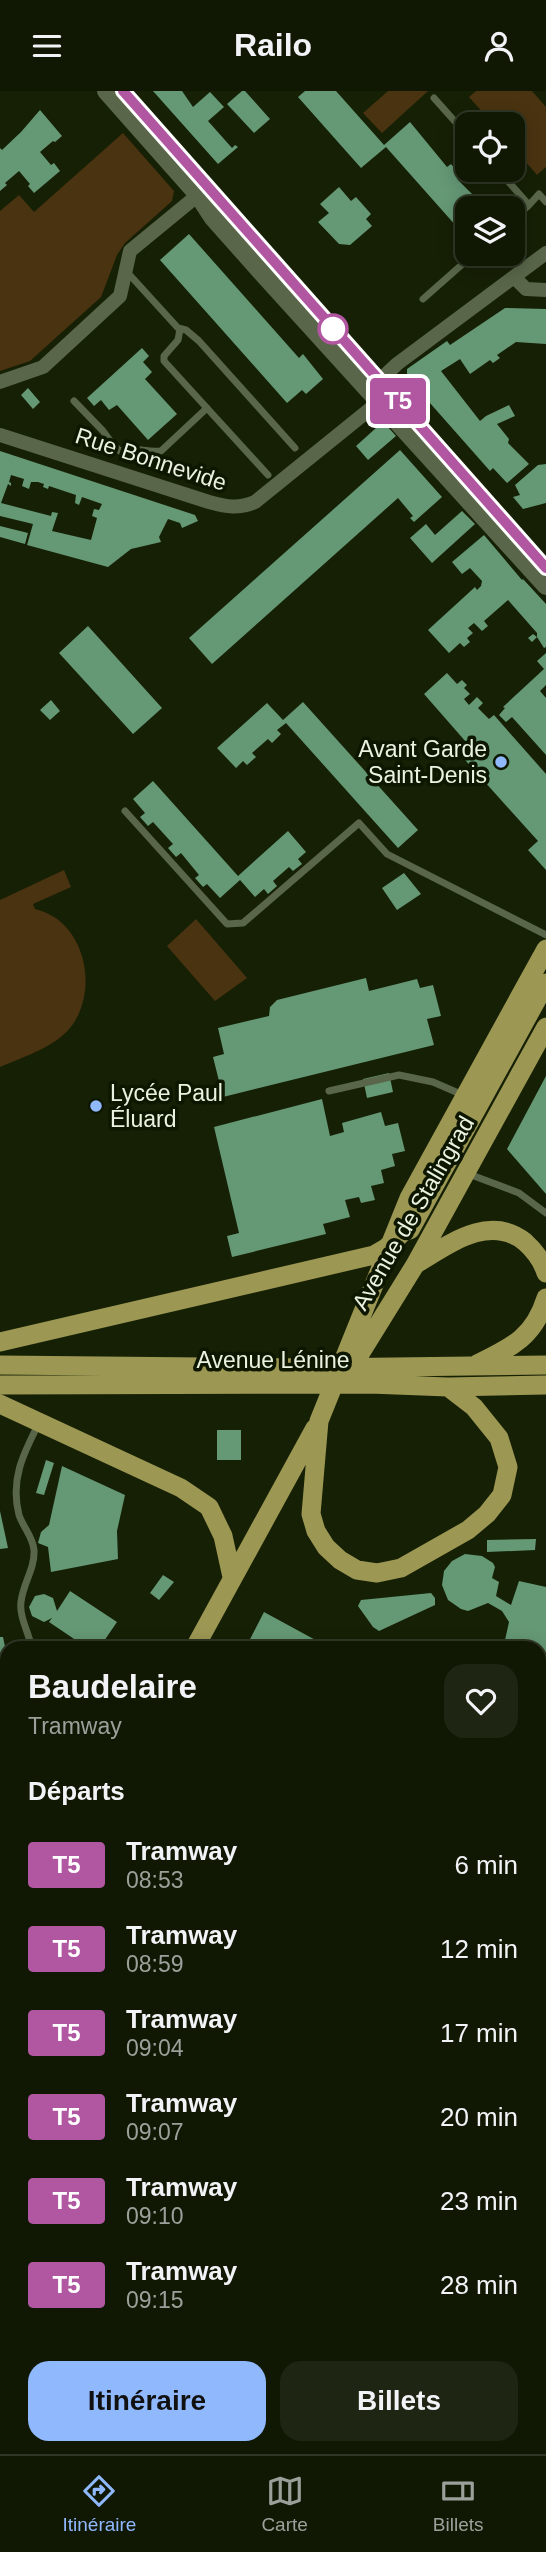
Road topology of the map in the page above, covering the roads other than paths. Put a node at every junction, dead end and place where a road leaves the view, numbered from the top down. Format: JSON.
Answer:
{"nodes":[{"id":1,"x":106,"y":91,"type":"edge"},
{"id":2,"x":434,"y":98,"type":"dead end"},
{"id":3,"x":455,"y":122,"type":"edge"},
{"id":4,"x":509,"y":182,"type":"edge"},
{"id":5,"x":198,"y":195,"type":"junction"},
{"id":6,"x":546,"y":202,"type":"edge"},
{"id":7,"x":529,"y":205,"type":"junction"},
{"id":8,"x":525,"y":208,"type":"edge"},
{"id":9,"x":546,"y":253,"type":"edge"},
{"id":10,"x":460,"y":266,"type":"edge"},
{"id":11,"x":127,"y":272,"type":"junction"},
{"id":12,"x":514,"y":277,"type":"junction"},
{"id":13,"x":546,"y":290,"type":"edge"},
{"id":14,"x":423,"y":299,"type":"dead end"},
{"id":15,"x":180,"y":329,"type":"junction"},
{"id":16,"x":0,"y":382,"type":"edge"},
{"id":17,"x":74,"y":401,"type":"dead end"},
{"id":18,"x":380,"y":401,"type":"junction"},
{"id":19,"x":207,"y":408,"type":"junction"},
{"id":20,"x":0,"y":435,"type":"edge"},
{"id":21,"x":295,"y":448,"type":"dead end"},
{"id":22,"x":268,"y":475,"type":"dead end"},
{"id":23,"x":546,"y":586,"type":"edge"},
{"id":24,"x":125,"y":811,"type":"dead end"},
{"id":25,"x":546,"y":935,"type":"edge"},
{"id":26,"x":546,"y":949,"type":"edge"},
{"id":27,"x":546,"y":983,"type":"edge"},
{"id":28,"x":546,"y":1012,"type":"edge"},
{"id":29,"x":546,"y":1027,"type":"edge"},
{"id":30,"x":330,"y":1091,"type":"dead end"},
{"id":31,"x":464,"y":1095,"type":"junction"},
{"id":32,"x":500,"y":1110,"type":"junction"},
{"id":33,"x":466,"y":1173,"type":"junction"},
{"id":34,"x":408,"y":1198,"type":"junction"},
{"id":35,"x":546,"y":1213,"type":"edge"},
{"id":36,"x":415,"y":1221,"type":"junction"},
{"id":37,"x":386,"y":1248,"type":"junction"},
{"id":38,"x":356,"y":1260,"type":"junction"},
{"id":39,"x":415,"y":1265,"type":"junction"},
{"id":40,"x":546,"y":1273,"type":"edge"},
{"id":41,"x":546,"y":1298,"type":"edge"},
{"id":42,"x":361,"y":1319,"type":"junction"},
{"id":43,"x":0,"y":1342,"type":"edge"},
{"id":44,"x":0,"y":1365,"type":"edge"},
{"id":45,"x":546,"y":1365,"type":"edge"},
{"id":46,"x":472,"y":1366,"type":"junction"},
{"id":47,"x":374,"y":1375,"type":"junction"},
{"id":48,"x":310,"y":1376,"type":"junction"},
{"id":49,"x":0,"y":1385,"type":"edge"},
{"id":50,"x":546,"y":1385,"type":"edge"},
{"id":51,"x":448,"y":1387,"type":"junction"},
{"id":52,"x":0,"y":1404,"type":"edge"},
{"id":53,"x":319,"y":1421,"type":"junction"},
{"id":54,"x":39,"y":1422,"type":"junction"},
{"id":55,"x":232,"y":1577,"type":"junction"},
{"id":56,"x":29,"y":1641,"type":"edge"},
{"id":57,"x":198,"y":1641,"type":"edge"}],
"edges":[{"from":1,"to":5,"type":"street"},
{"from":2,"to":3,"type":"lane"},
{"from":4,"to":7,"type":"lane"},
{"from":5,"to":11,"type":"street"},
{"from":5,"to":18,"type":"street"},
{"from":6,"to":7,"type":"lane"},
{"from":7,"to":8,"type":"lane"},
{"from":9,"to":12,"type":"street"},
{"from":10,"to":14,"type":"lane"},
{"from":11,"to":15,"type":"lane"},
{"from":11,"to":16,"type":"street"},
{"from":12,"to":13,"type":"street"},
{"from":12,"to":18,"type":"street"},
{"from":15,"to":19,"type":"lane"},
{"from":15,"to":21,"type":"lane"},
{"from":17,"to":19,"type":"lane"},
{"from":18,"to":20,"type":"street","name":"Rue Bonnevide"},
{"from":18,"to":23,"type":"street"},
{"from":19,"to":22,"type":"lane"},
{"from":24,"to":25,"type":"lane"},
{"from":26,"to":31,"type":"main road","name":"Avenue de Stalingrad"},
{"from":27,"to":36,"type":"main road","name":"Avenue de Stalingrad"},
{"from":28,"to":32,"type":"main road"},
{"from":29,"to":32,"type":"main road","name":"Avenue de Stalingrad"},
{"from":30,"to":31,"type":"lane"},
{"from":31,"to":34,"type":"main road","name":"Avenue de Stalingrad"},
{"from":32,"to":33,"type":"main road","name":"Avenue de Stalingrad"},
{"from":33,"to":35,"type":"lane"},
{"from":33,"to":39,"type":"main road","name":"Avenue de Stalingrad"},
{"from":34,"to":37,"type":"main road","name":"Avenue de Stalingrad"},
{"from":34,"to":38,"type":"main road"},
{"from":36,"to":37,"type":"main road"},
{"from":36,"to":42,"type":"main road","name":"Avenue de Stalingrad"},
{"from":37,"to":38,"type":"main road"},
{"from":37,"to":42,"type":"main road","name":"Avenue de Stalingrad"},
{"from":38,"to":43,"type":"main road"},
{"from":39,"to":40,"type":"main road"},
{"from":39,"to":53,"type":"main road","name":"Avenue de Stalingrad"},
{"from":41,"to":46,"type":"main road"},
{"from":42,"to":53,"type":"main road","name":"Avenue de Stalingrad"},
{"from":44,"to":48,"type":"main road","name":"Avenue Lénine"},
{"from":45,"to":46,"type":"main road","name":"Avenue Lénine"},
{"from":46,"to":47,"type":"main road","name":"Avenue Lénine"},
{"from":47,"to":48,"type":"main road","name":"Avenue Lénine"},
{"from":47,"to":51,"type":"main road","name":"Avenue Lénine"},
{"from":48,"to":49,"type":"main road","name":"Avenue Lénine"},
{"from":50,"to":51,"type":"main road","name":"Avenue Lénine"},
{"from":51,"to":53,"type":"main road"},
{"from":52,"to":54,"type":"main road"},
{"from":53,"to":55,"type":"main road","name":"Avenue de Stalingrad"},
{"from":54,"to":55,"type":"main road"},
{"from":54,"to":56,"type":"lane"},
{"from":55,"to":57,"type":"main road","name":"Avenue de Stalingrad"}]}
